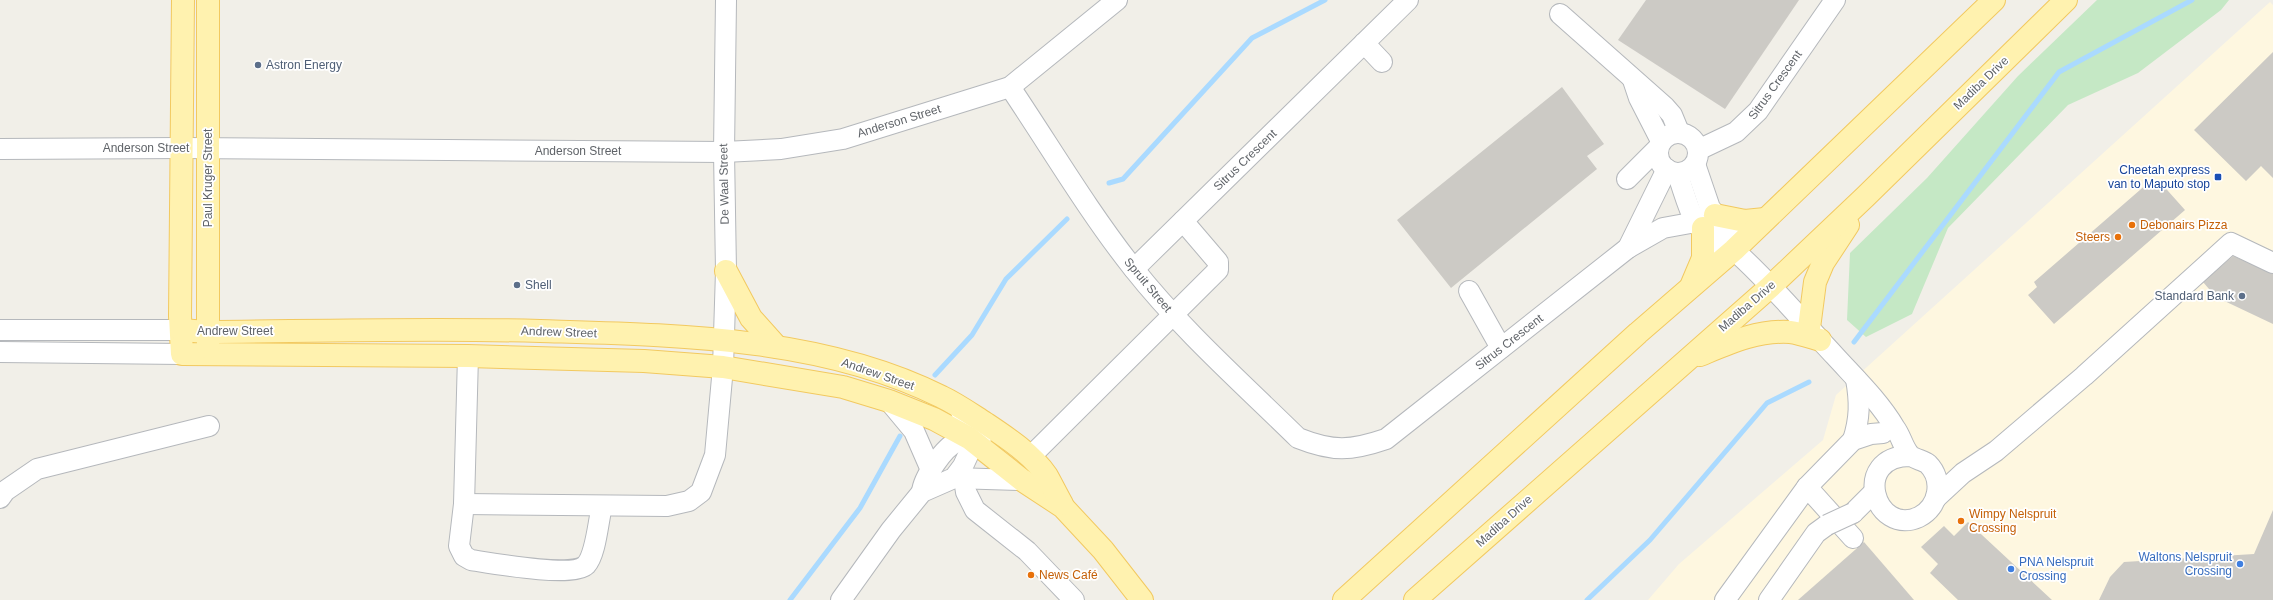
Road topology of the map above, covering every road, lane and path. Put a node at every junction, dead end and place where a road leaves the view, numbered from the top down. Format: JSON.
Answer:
{"nodes":[{"id":1,"x":183,"y":0,"type":"edge"},
{"id":2,"x":208,"y":0,"type":"edge"},
{"id":3,"x":726,"y":0,"type":"edge"},
{"id":4,"x":1117,"y":0,"type":"edge"},
{"id":5,"x":1408,"y":0,"type":"edge"},
{"id":6,"x":1835,"y":0,"type":"edge"},
{"id":7,"x":1994,"y":0,"type":"edge"},
{"id":8,"x":2066,"y":0,"type":"edge"},
{"id":9,"x":1560,"y":14,"type":"dead end"},
{"id":10,"x":1364,"y":43,"type":"junction"},
{"id":11,"x":1382,"y":62,"type":"dead end"},
{"id":12,"x":1632,"y":77,"type":"junction"},
{"id":13,"x":1010,"y":87,"type":"junction"},
{"id":14,"x":1679,"y":132,"type":"junction"},
{"id":15,"x":1660,"y":144,"type":"junction"},
{"id":16,"x":182,"y":148,"type":"junction"},
{"id":17,"x":208,"y":148,"type":"junction"},
{"id":18,"x":0,"y":149,"type":"edge"},
{"id":19,"x":724,"y":152,"type":"junction"},
{"id":20,"x":1696,"y":157,"type":"junction"},
{"id":21,"x":1668,"y":175,"type":"junction"},
{"id":22,"x":1627,"y":179,"type":"dead end"},
{"id":23,"x":1865,"y":197,"type":"junction"},
{"id":24,"x":1765,"y":219,"type":"junction"},
{"id":25,"x":1183,"y":221,"type":"junction"},
{"id":26,"x":1704,"y":222,"type":"junction"},
{"id":27,"x":1628,"y":248,"type":"junction"},
{"id":28,"x":1734,"y":250,"type":"junction"},
{"id":29,"x":2273,"y":263,"type":"edge"},
{"id":30,"x":1134,"y":269,"type":"junction"},
{"id":31,"x":726,"y":270,"type":"junction"},
{"id":32,"x":1770,"y":287,"type":"junction"},
{"id":33,"x":1689,"y":289,"type":"junction"},
{"id":34,"x":1469,"y":291,"type":"dead end"},
{"id":35,"x":1172,"y":314,"type":"junction"},
{"id":36,"x":0,"y":330,"type":"edge"},
{"id":37,"x":181,"y":330,"type":"junction"},
{"id":38,"x":207,"y":332,"type":"junction"},
{"id":39,"x":1814,"y":334,"type":"junction"},
{"id":40,"x":724,"y":340,"type":"junction"},
{"id":41,"x":777,"y":347,"type":"junction"},
{"id":42,"x":1501,"y":348,"type":"junction"},
{"id":43,"x":0,"y":352,"type":"edge"},
{"id":44,"x":182,"y":354,"type":"junction"},
{"id":45,"x":208,"y":355,"type":"junction"},
{"id":46,"x":468,"y":356,"type":"junction"},
{"id":47,"x":1681,"y":364,"type":"junction"},
{"id":48,"x":723,"y":367,"type":"junction"},
{"id":49,"x":1856,"y":379,"type":"junction"},
{"id":50,"x":889,"y":401,"type":"junction"},
{"id":51,"x":1878,"y":404,"type":"junction"},
{"id":52,"x":960,"y":408,"type":"junction"},
{"id":53,"x":209,"y":426,"type":"dead end"},
{"id":54,"x":1882,"y":433,"type":"junction"},
{"id":55,"x":1004,"y":436,"type":"junction"},
{"id":56,"x":969,"y":438,"type":"junction"},
{"id":57,"x":1853,"y":440,"type":"junction"},
{"id":58,"x":1323,"y":448,"type":"joint"},
{"id":59,"x":1910,"y":456,"type":"junction"},
{"id":60,"x":1030,"y":457,"type":"junction"},
{"id":61,"x":1882,"y":467,"type":"junction"},
{"id":62,"x":931,"y":470,"type":"junction"},
{"id":63,"x":1933,"y":470,"type":"junction"},
{"id":64,"x":1963,"y":473,"type":"junction"},
{"id":65,"x":959,"y":479,"type":"junction"},
{"id":66,"x":1022,"y":480,"type":"junction"},
{"id":67,"x":1807,"y":487,"type":"junction"},
{"id":68,"x":922,"y":492,"type":"junction"},
{"id":69,"x":0,"y":498,"type":"edge"},
{"id":70,"x":1877,"y":498,"type":"junction"},
{"id":71,"x":1936,"y":498,"type":"junction"},
{"id":72,"x":464,"y":504,"type":"junction"},
{"id":73,"x":602,"y":506,"type":"junction"},
{"id":74,"x":1063,"y":507,"type":"junction"},
{"id":75,"x":1853,"y":538,"type":"dead end"},
{"id":76,"x":1140,"y":598,"type":"edge"},
{"id":77,"x":841,"y":600,"type":"edge"},
{"id":78,"x":1074,"y":600,"type":"edge"},
{"id":79,"x":1344,"y":600,"type":"edge"},
{"id":80,"x":1415,"y":600,"type":"edge"},
{"id":81,"x":1726,"y":600,"type":"edge"},
{"id":82,"x":1769,"y":600,"type":"edge"}],
"edges":[{"from":1,"to":16,"type":"main road"},
{"from":2,"to":17,"type":"main road","name":"Paul Kruger Street"},
{"from":3,"to":19,"type":"street","name":"De Waal Street"},
{"from":4,"to":13,"type":"street","name":"Anderson Street"},
{"from":5,"to":10,"type":"street","name":"Sitrus Crescent"},
{"from":6,"to":20,"type":"street","name":"Sitrus Crescent"},
{"from":7,"to":24,"type":"main road"},
{"from":8,"to":23,"type":"main road","name":"Madiba Drive"},
{"from":9,"to":12,"type":"street"},
{"from":10,"to":11,"type":"street"},
{"from":10,"to":25,"type":"street","name":"Sitrus Crescent"},
{"from":12,"to":14,"type":"street"},
{"from":12,"to":15,"type":"street"},
{"from":13,"to":19,"type":"street","name":"Anderson Street"},
{"from":13,"to":30,"type":"street","name":"Spruit Street"},
{"from":14,"to":15,"type":"street"},
{"from":14,"to":20,"type":"street"},
{"from":15,"to":21,"type":"street"},
{"from":15,"to":22,"type":"street"},
{"from":16,"to":17,"type":"street","name":"Anderson Street"},
{"from":16,"to":18,"type":"street","name":"Anderson Street"},
{"from":16,"to":37,"type":"main road"},
{"from":17,"to":19,"type":"street","name":"Anderson Street"},
{"from":17,"to":38,"type":"main road","name":"Paul Kruger Street"},
{"from":19,"to":31,"type":"street","name":"De Waal Street"},
{"from":20,"to":21,"type":"street","name":"Sitrus Crescent"},
{"from":20,"to":26,"type":"street"},
{"from":21,"to":26,"type":"street"},
{"from":21,"to":27,"type":"street","name":"Sitrus Crescent"},
{"from":23,"to":32,"type":"main road","name":"Madiba Drive"},
{"from":23,"to":39,"type":"main road"},
{"from":24,"to":26,"type":"main road"},
{"from":24,"to":28,"type":"main road"},
{"from":25,"to":30,"type":"street","name":"Sitrus Crescent"},
{"from":25,"to":35,"type":"street"},
{"from":26,"to":27,"type":"street"},
{"from":26,"to":28,"type":"street"},
{"from":26,"to":33,"type":"main road"},
{"from":27,"to":42,"type":"street","name":"Sitrus Crescent"},
{"from":28,"to":32,"type":"street"},
{"from":28,"to":33,"type":"main road"},
{"from":29,"to":64,"type":"street"},
{"from":30,"to":35,"type":"street","name":"Spruit Street"},
{"from":31,"to":40,"type":"street","name":"De Waal Street"},
{"from":31,"to":41,"type":"main road"},
{"from":32,"to":39,"type":"street"},
{"from":32,"to":47,"type":"main road","name":"Madiba Drive"},
{"from":33,"to":79,"type":"main road"},
{"from":34,"to":42,"type":"street"},
{"from":35,"to":58,"type":"street","name":"Spruit Street"},
{"from":35,"to":60,"type":"street"},
{"from":36,"to":37,"type":"street","name":"Andrew Street"},
{"from":37,"to":38,"type":"main road","name":"Andrew Street"},
{"from":37,"to":44,"type":"main road"},
{"from":38,"to":40,"type":"main road","name":"Andrew Street"},
{"from":38,"to":45,"type":"main road","name":"Paul Kruger Street"},
{"from":39,"to":47,"type":"main road"},
{"from":39,"to":49,"type":"street"},
{"from":40,"to":41,"type":"main road","name":"Andrew Street"},
{"from":40,"to":48,"type":"street","name":"De Waal Street"},
{"from":41,"to":52,"type":"main road","name":"Andrew Street"},
{"from":42,"to":58,"type":"street","name":"Sitrus Crescent"},
{"from":43,"to":44,"type":"street","name":"Andrew Street"},
{"from":44,"to":45,"type":"main road","name":"Andrew Street"},
{"from":45,"to":46,"type":"main road","name":"Andrew Street"},
{"from":46,"to":48,"type":"main road","name":"Andrew Street"},
{"from":46,"to":72,"type":"street"},
{"from":47,"to":80,"type":"main road","name":"Madiba Drive"},
{"from":48,"to":50,"type":"main road","name":"Andrew Street"},
{"from":48,"to":73,"type":"street","name":"De Waal Street"},
{"from":49,"to":51,"type":"street"},
{"from":49,"to":57,"type":"street"},
{"from":50,"to":56,"type":"main road","name":"Andrew Street"},
{"from":50,"to":62,"type":"street"},
{"from":51,"to":54,"type":"street"},
{"from":51,"to":59,"type":"street"},
{"from":52,"to":55,"type":"main road","name":"Andrew Street"},
{"from":52,"to":56,"type":"street"},
{"from":53,"to":69,"type":"street"},
{"from":54,"to":57,"type":"street"},
{"from":54,"to":61,"type":"street"},
{"from":55,"to":56,"type":"street"},
{"from":55,"to":60,"type":"main road","name":"Andrew Street"},
{"from":56,"to":62,"type":"street"},
{"from":56,"to":65,"type":"street"},
{"from":56,"to":66,"type":"main road","name":"Andrew Street"},
{"from":57,"to":67,"type":"street"},
{"from":59,"to":61,"type":"street"},
{"from":59,"to":63,"type":"street"},
{"from":60,"to":74,"type":"main road","name":"Andrew Street"},
{"from":61,"to":70,"type":"street"},
{"from":62,"to":68,"type":"street"},
{"from":63,"to":64,"type":"street"},
{"from":63,"to":71,"type":"street"},
{"from":64,"to":71,"type":"street"},
{"from":65,"to":66,"type":"street"},
{"from":65,"to":68,"type":"street"},
{"from":65,"to":78,"type":"street"},
{"from":66,"to":74,"type":"main road","name":"Andrew Street"},
{"from":67,"to":75,"type":"street"},
{"from":67,"to":81,"type":"street"},
{"from":68,"to":77,"type":"street"},
{"from":70,"to":71,"type":"street"},
{"from":70,"to":82,"type":"street","bridge":true},
{"from":72,"to":73,"type":"street","name":"De Waal Street"},
{"from":72,"to":73,"type":"street"},
{"from":74,"to":76,"type":"main road","name":"Andrew Street"}]}
